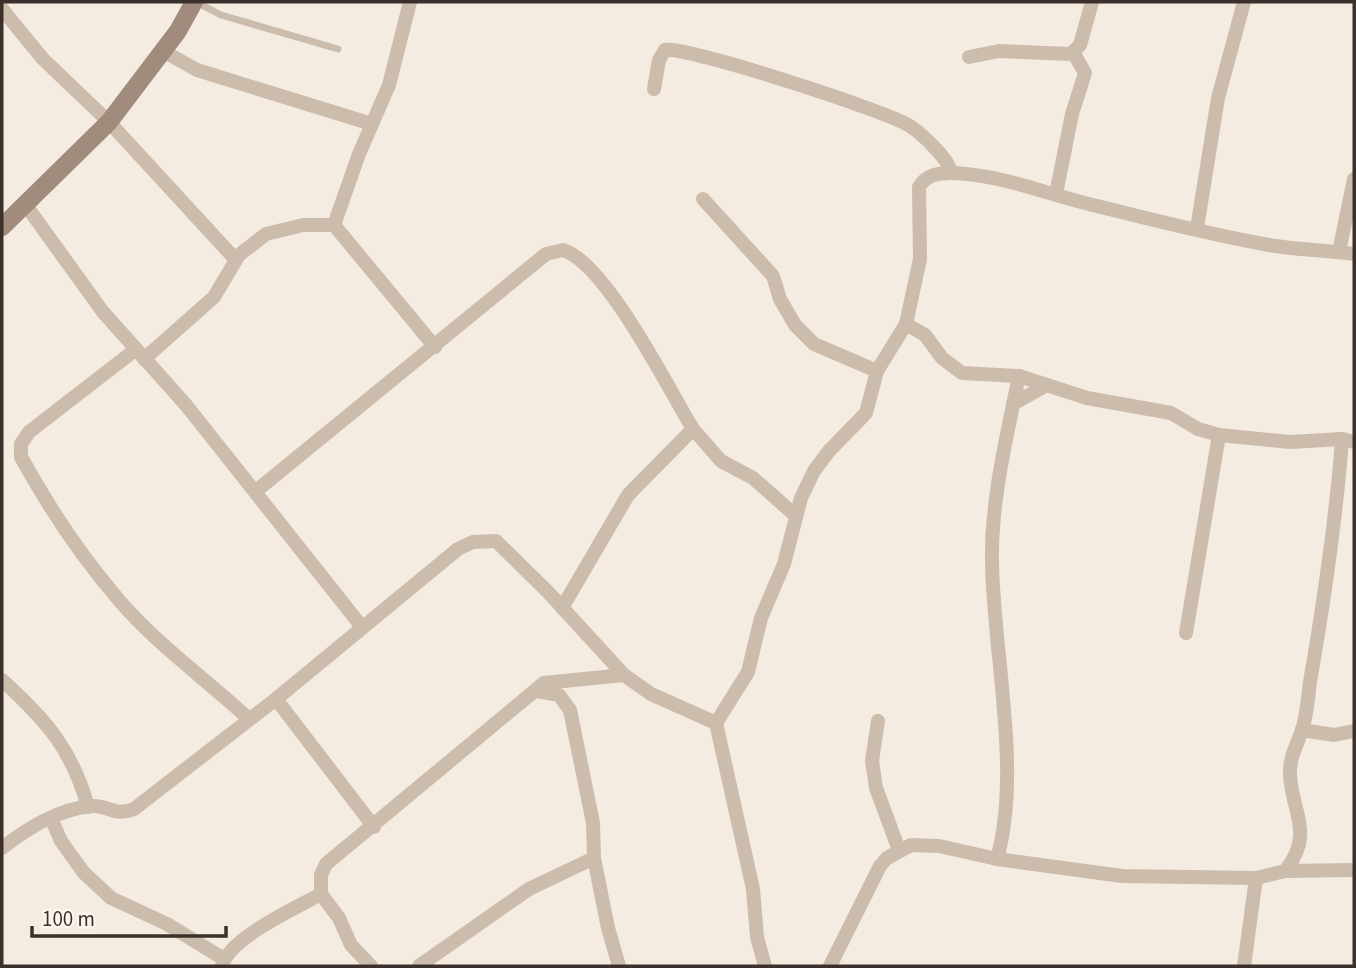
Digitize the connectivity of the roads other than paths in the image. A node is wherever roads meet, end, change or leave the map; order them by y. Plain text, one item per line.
1 (195, 2) edge
2 (410, 2) edge
3 (1092, 2) edge
4 (1244, 2) edge
5 (2, 10) edge
6 (338, 49) dead end
7 (163, 51) junction
8 (1073, 52) junction
9 (969, 57) dead end
10 (654, 89) dead end
11 (109, 122) junction
12 (372, 124) junction
13 (951, 173) junction
14 (1354, 179) edge
15 (1056, 194) junction
16 (703, 199) dead end
17 (25, 204) junction
18 (334, 225) junction
19 (2, 227) edge
20 (1197, 228) junction
21 (1339, 252) junction
22 (1354, 254) edge
23 (236, 260) junction
24 (906, 324) junction
25 (435, 347) junction
26 (139, 354) junction
27 (877, 371) junction
28 (1019, 376) junction
29 (1045, 386) junction
30 (1013, 404) junction
31 (693, 429) junction
32 (1219, 435) junction
33 (1348, 440) edge
34 (256, 491) junction
35 (796, 516) junction
36 (562, 608) junction
37 (362, 627) junction
38 (1186, 633) dead end
39 (624, 675) junction
40 (2, 680) edge
41 (537, 691) junction
42 (276, 699) junction
43 (249, 719) junction
44 (878, 720) dead end
45 (716, 723) junction
46 (1302, 730) junction
47 (1354, 731) edge
48 (88, 807) junction
49 (51, 818) junction
50 (374, 827) junction
51 (2, 848) edge
52 (899, 850) junction
53 (594, 858) junction
54 (997, 859) junction
55 (1354, 870) edge
56 (1285, 872) junction
57 (1256, 878) junction
58 (321, 894) junction
59 (223, 962) edge
60 (371, 966) edge
61 (419, 966) edge
62 (619, 966) edge
63 (765, 966) edge
64 (830, 966) edge
65 (1244, 966) edge

1 - 6 lane
1 - 7 street
2 - 12 street
3 - 8 street
4 - 20 street
5 - 11 street
7 - 11 street
7 - 12 street
8 - 9 street
8 - 15 street
10 - 13 street
11 - 17 street
11 - 23 street
12 - 18 street
13 - 15 street
13 - 24 street
14 - 21 street
15 - 20 street
16 - 27 street
17 - 19 street
17 - 26 street
18 - 23 street
18 - 25 street
20 - 21 street
21 - 22 street
23 - 26 street
24 - 27 street
24 - 28 street
25 - 31 street
25 - 34 street
26 - 34 street
26 - 43 street
27 - 35 street
28 - 29 street
28 - 30 street
29 - 30 street
29 - 32 street
30 - 54 street
31 - 35 street
31 - 36 street
32 - 33 street
32 - 38 street
33 - 46 street
34 - 37 street
35 - 45 street
36 - 37 street
36 - 39 street
37 - 42 street
39 - 41 street
39 - 45 street
40 - 48 street
41 - 50 street
41 - 53 street
42 - 43 street
42 - 50 street
43 - 48 street
44 - 52 street
45 - 63 street
46 - 47 street
46 - 56 street
48 - 49 street
49 - 51 street
49 - 59 street
50 - 58 street
52 - 54 street
52 - 64 street
53 - 61 street
53 - 62 street
54 - 57 street
55 - 56 street
56 - 57 street
57 - 65 street
58 - 59 street
58 - 60 street

